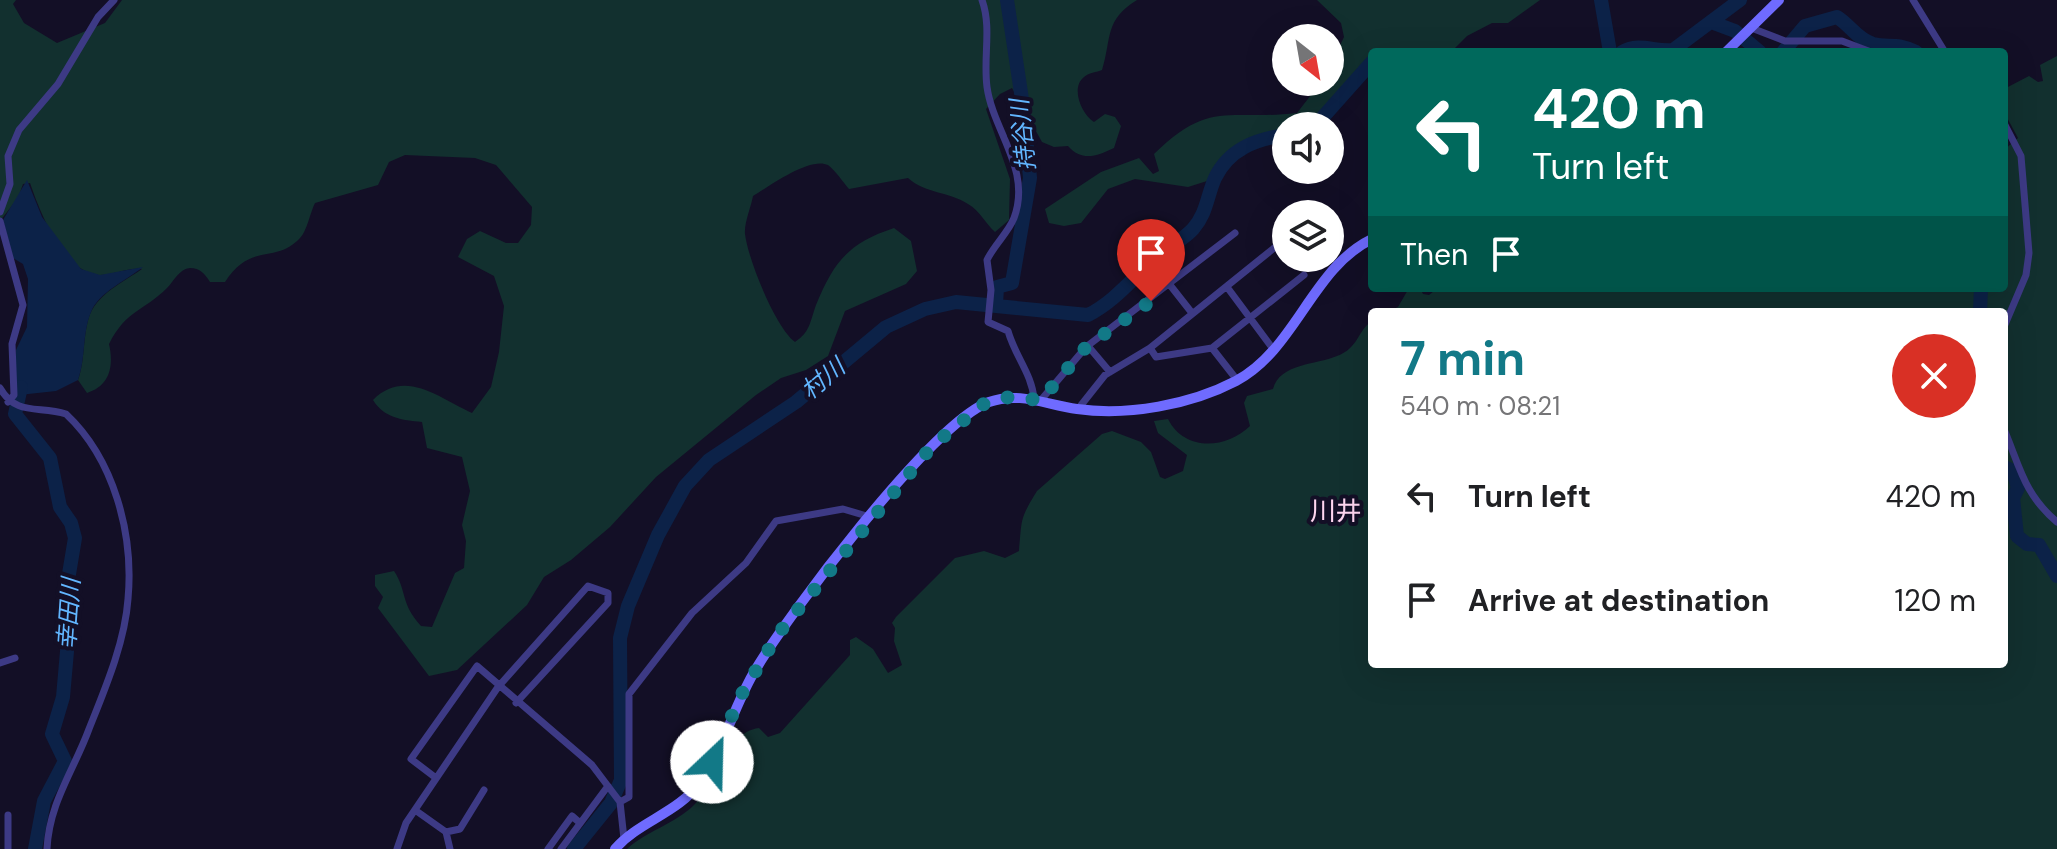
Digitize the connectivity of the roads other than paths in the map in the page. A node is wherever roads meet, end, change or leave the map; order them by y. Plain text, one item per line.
1 (114, 0) edge
2 (982, 0) edge
3 (1779, 0) edge
4 (1913, 0) edge
5 (1754, 29) junction
6 (1731, 48) edge
7 (1860, 48) edge
8 (1943, 48) edge
9 (2008, 131) edge
10 (0, 212) edge
11 (0, 221) edge
12 (1235, 233) dead end
13 (1368, 241) edge
14 (1272, 250) edge
15 (1304, 275) dead end
16 (1170, 285) junction
17 (1227, 287) junction
18 (1192, 313) junction
19 (1249, 317) junction
20 (2008, 318) edge
21 (1088, 346) junction
22 (1150, 348) junction
23 (1212, 348) junction
24 (1273, 349) junction
25 (1110, 372) junction
26 (1237, 380) junction
27 (0, 388) edge
28 (1038, 400) junction
29 (8, 402) junction
30 (1078, 409) junction
31 (2008, 440) edge
32 (870, 517) junction
33 (2057, 522) edge
34 (15, 658) dead end
35 (0, 663) edge
36 (498, 687) junction
37 (516, 703) junction
38 (436, 778) junction
39 (609, 788) junction
40 (484, 790) dead end
41 (620, 802) junction
42 (415, 810) junction
43 (8, 815) dead end
44 (580, 823) junction
45 (446, 832) junction
46 (624, 839) junction
47 (6, 846) edge
48 (47, 849) edge
49 (397, 849) edge
50 (450, 849) edge
51 (548, 849) edge
52 (561, 849) edge
53 (615, 849) edge

1 - 10 street
2 - 28 street
3 - 5 main road
4 - 8 street
5 - 6 main road
5 - 7 street
9 - 20 street
11 - 29 street
12 - 16 street
13 - 24 main road
14 - 17 street
15 - 19 street
16 - 18 street
16 - 21 street
17 - 18 street
17 - 19 street
18 - 22 street
19 - 23 street
19 - 24 street
21 - 25 street
21 - 28 street
22 - 23 street
22 - 25 street
23 - 26 street
24 - 26 main road
25 - 30 street
26 - 30 main road
27 - 29 street
28 - 30 main road
28 - 32 main road
29 - 48 street
31 - 33 street
32 - 41 street
32 - 46 main road
34 - 35 street
36 - 37 street
36 - 37 street
36 - 38 street
36 - 38 street
37 - 39 street
38 - 42 street
39 - 41 street
39 - 44 street
40 - 45 street
41 - 46 street
42 - 45 street
42 - 49 street
43 - 47 street
44 - 51 street
44 - 52 street
45 - 50 street
46 - 53 main road

